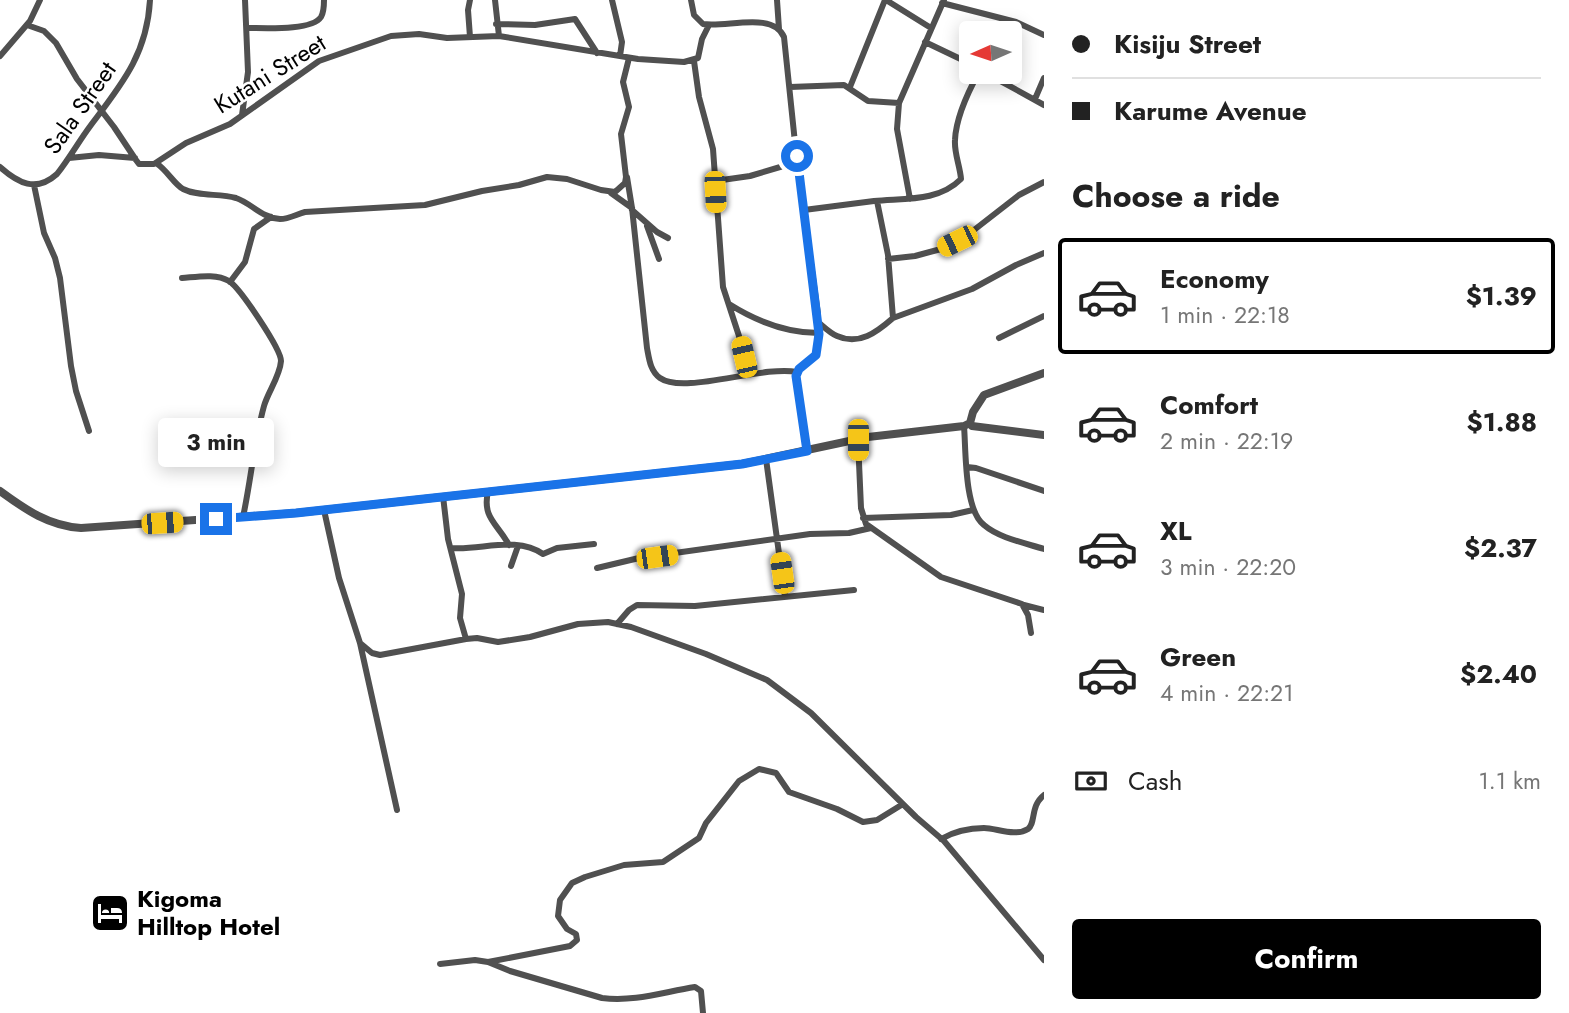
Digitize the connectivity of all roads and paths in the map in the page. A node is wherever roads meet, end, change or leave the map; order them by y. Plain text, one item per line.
1 (40, 0) edge
2 (150, 0) edge
3 (245, 0) edge
4 (324, 0) edge
5 (470, 0) edge
6 (495, 0) edge
7 (612, 0) edge
8 (691, 0) edge
9 (777, 0) edge
10 (877, 0) edge
11 (886, 0) edge
12 (943, 2) edge
13 (881, 9) junction
14 (496, 24) junction
15 (27, 25) junction
16 (709, 25) junction
17 (931, 28) junction
18 (248, 29) junction
19 (779, 29) junction
20 (1044, 35) edge
21 (499, 36) junction
22 (470, 37) junction
23 (925, 42) junction
24 (597, 53) junction
25 (0, 56) edge
26 (620, 56) junction
27 (629, 58) junction
28 (959, 58) edge
29 (694, 61) junction
30 (1044, 78) edge
31 (975, 84) edge
32 (1005, 84) edge
33 (790, 87) junction
34 (850, 87) junction
35 (1035, 99) junction
36 (900, 103) junction
37 (1044, 105) edge
38 (102, 112) junction
39 (242, 115) junction
40 (69, 158) junction
41 (135, 158) junction
42 (797, 162) junction
43 (156, 163) junction
44 (0, 167) edge
45 (626, 174) junction
46 (715, 181) junction
47 (1044, 182) edge
48 (34, 185) junction
49 (609, 192) junction
50 (909, 199) junction
51 (877, 201) junction
52 (632, 209) junction
53 (804, 210) junction
54 (271, 217) junction
55 (647, 224) junction
56 (668, 238) dead end
57 (1044, 253) edge
58 (888, 259) junction
59 (659, 260) dead end
60 (182, 278) dead end
61 (230, 282) junction
62 (728, 304) junction
63 (1044, 316) edge
64 (893, 318) junction
65 (818, 322) junction
66 (819, 333) junction
67 (999, 338) dead end
68 (797, 372) junction
69 (1044, 373) edge
70 (747, 375) junction
71 (967, 424) junction
72 (89, 431) dead end
73 (1044, 435) edge
74 (858, 440) junction
75 (807, 451) junction
76 (766, 459) junction
77 (967, 467) junction
78 (0, 491) edge
79 (488, 491) junction
80 (1044, 491) edge
81 (443, 496) junction
82 (324, 510) junction
83 (973, 510) junction
84 (243, 517) junction
85 (863, 518) junction
86 (871, 528) junction
87 (777, 540) junction
88 (594, 544) dead end
89 (509, 545) junction
90 (518, 546) junction
91 (451, 548) junction
92 (1044, 549) edge
93 (510, 566) dead end
94 (597, 568) dead end
95 (853, 590) dead end
96 (785, 597) junction
97 (1022, 604) junction
98 (1044, 610) edge
99 (617, 624) junction
100 (1031, 633) dead end
101 (466, 639) junction
102 (360, 643) junction
103 (1044, 795) edge
104 (903, 804) junction
105 (397, 810) dead end
106 (941, 839) junction
107 (1044, 960) edge
108 (488, 962) junction
109 (440, 964) dead end
110 (703, 1013) edge

1 - 15 street
2 - 38 street, Sala Street
3 - 18 street
4 - 18 street
5 - 22 street
6 - 14 street
7 - 26 street
8 - 16 street
9 - 19 street
10 - 13 street
11 - 13 street
11 - 17 street
12 - 17 street
12 - 20 street
13 - 34 street
14 - 21 street
14 - 24 street
15 - 25 street
15 - 38 street
16 - 19 street
16 - 29 street
17 - 23 street
18 - 39 street
19 - 33 street
21 - 22 street, Kutani Street
21 - 24 street, Kutani Street
22 - 39 street, Kutani Street
23 - 28 street
23 - 36 street
24 - 26 street, Kutani Street
26 - 27 street, Kutani Street
27 - 29 street, Kutani Street
27 - 45 street
29 - 46 street
30 - 35 street
31 - 50 street
32 - 35 street
33 - 34 street
33 - 42 street
34 - 36 street
35 - 37 street
36 - 50 street
38 - 40 street, Sala Street
38 - 41 street
39 - 43 street, Kutani Street
40 - 41 street
40 - 48 street, Sala Street
41 - 43 street
42 - 46 street
42 - 53 street
43 - 54 street
44 - 48 street, Sala Street
45 - 49 street
45 - 52 street
46 - 62 street
47 - 58 street
48 - 72 street
49 - 52 street
49 - 54 street
50 - 51 street
51 - 53 street
51 - 58 street
52 - 55 street
52 - 70 street
53 - 65 street
54 - 61 street
55 - 56 street
55 - 59 street
57 - 64 street
58 - 64 street
60 - 61 street
61 - 84 street
62 - 66 street
62 - 70 street
63 - 67 street
64 - 65 street
65 - 66 street
66 - 68 street
68 - 70 street
68 - 75 street
69 - 71 street
71 - 73 street
71 - 74 street
71 - 77 street
74 - 75 street
74 - 85 street
75 - 76 street
76 - 79 street
76 - 87 street
77 - 80 street
77 - 83 street
78 - 84 street
79 - 81 street
79 - 89 street
81 - 82 street
81 - 91 street
82 - 84 street
82 - 102 street
83 - 85 street
83 - 92 street
85 - 86 street
86 - 87 street
86 - 97 street
87 - 94 street
87 - 96 street
88 - 90 street
89 - 90 street
89 - 91 street
90 - 93 street
91 - 101 street
95 - 96 street
96 - 99 street
97 - 98 street
97 - 100 street
99 - 101 street
99 - 104 street
101 - 102 street
102 - 105 street
103 - 106 street
104 - 106 street
104 - 108 street
106 - 107 street
108 - 109 street
108 - 110 street

